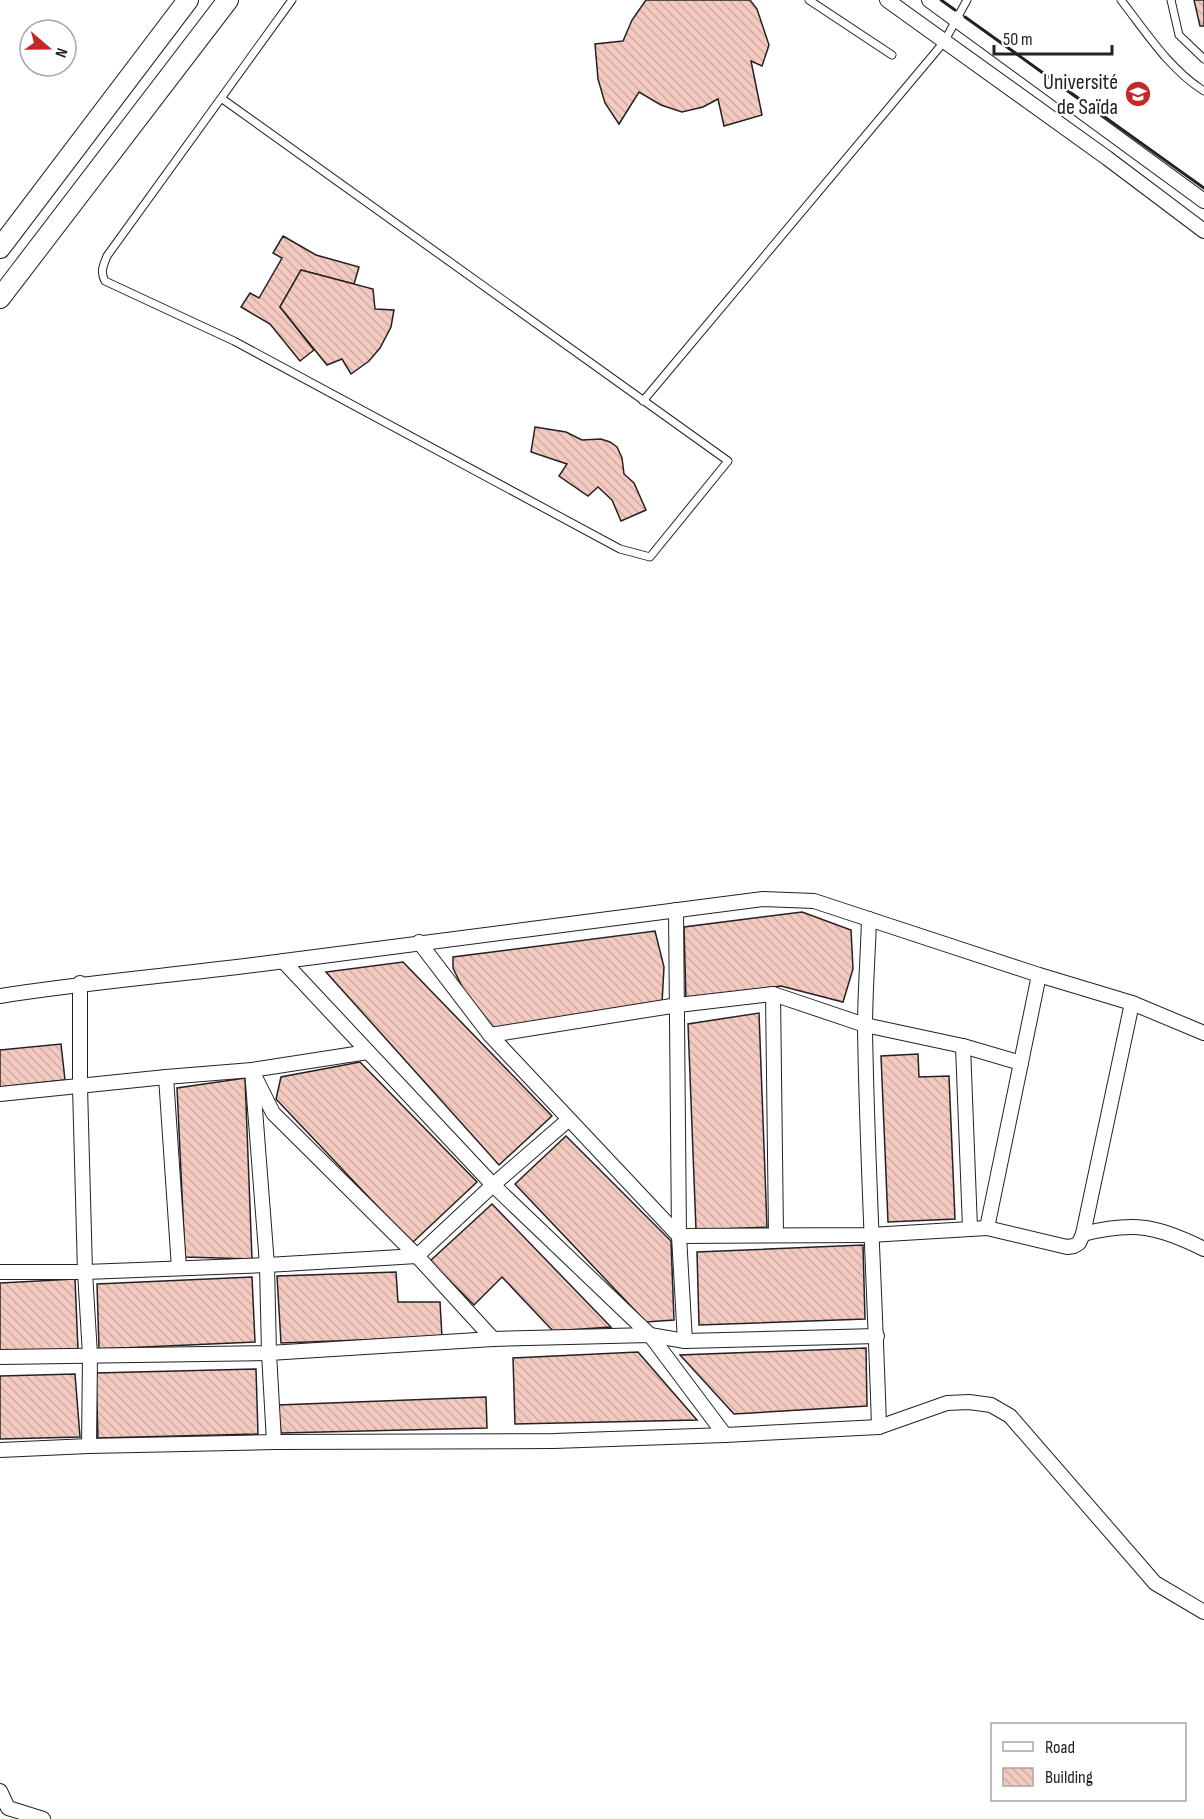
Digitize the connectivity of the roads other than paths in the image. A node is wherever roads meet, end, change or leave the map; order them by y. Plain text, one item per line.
1 (188, 0) edge
2 (228, 0) edge
3 (292, 0) edge
4 (809, 0) edge
5 (887, 0) edge
6 (929, 0) edge
7 (967, 0) edge
8 (1121, 0) edge
9 (1172, 0) edge
10 (958, 20) junction
11 (944, 42) junction
12 (892, 55) dead end
13 (1204, 59) edge
14 (1204, 91) edge
15 (221, 98) junction
16 (1204, 201) edge
17 (1204, 231) edge
18 (0, 248) edge
19 (0, 298) edge
20 (643, 401) junction
21 (676, 910) junction
22 (869, 919) junction
23 (418, 942) junction
24 (283, 961) junction
25 (1039, 975) junction
26 (80, 983) junction
27 (773, 994) junction
28 (0, 996) edge
29 (1132, 1003) junction
30 (678, 1005) junction
31 (865, 1025) junction
32 (1204, 1033) edge
33 (490, 1035) junction
34 (963, 1046) junction
35 (368, 1052) junction
36 (1021, 1063) junction
37 (252, 1070) junction
38 (166, 1077) junction
39 (80, 1087) junction
40 (0, 1094) edge
41 (568, 1120) junction
42 (493, 1185) junction
43 (970, 1228) junction
44 (987, 1228) junction
45 (776, 1234) junction
46 (1083, 1234) junction
47 (870, 1235) junction
48 (679, 1236) junction
49 (1204, 1249) edge
50 (417, 1256) junction
51 (267, 1265) junction
52 (178, 1268) junction
53 (0, 1272) edge
54 (85, 1272) junction
55 (650, 1335) junction
56 (876, 1336) junction
57 (492, 1339) junction
58 (684, 1341) junction
59 (269, 1353) junction
60 (90, 1355) junction
61 (0, 1357) edge
62 (879, 1427) junction
63 (725, 1435) junction
64 (274, 1442) junction
65 (89, 1446) junction
66 (0, 1450) edge
67 (1204, 1612) edge
68 (0, 1791) edge
69 (38, 1818) edge

1 - 18 main road
2 - 19 main road
3 - 15 lane
4 - 12 lane
5 - 11 street
6 - 10 street
7 - 10 lane
8 - 14 lane
9 - 13 lane
10 - 11 lane
10 - 16 street
11 - 17 street
11 - 20 lane
15 - 20 lane
15 - 20 lane
21 - 22 street
21 - 23 street
21 - 30 street
22 - 25 street
22 - 31 street
23 - 24 street
23 - 33 street
24 - 26 street
24 - 35 street
25 - 29 street
25 - 36 street
26 - 28 street
26 - 39 street
27 - 30 street
27 - 31 street
27 - 45 street
29 - 32 street
29 - 46 street
30 - 33 street
30 - 48 street
31 - 34 street
31 - 47 street
33 - 41 street
34 - 36 street
34 - 43 street
35 - 37 street
35 - 42 street
36 - 44 street
37 - 38 street
37 - 50 street
37 - 51 street
38 - 39 street
38 - 52 street
39 - 40 street
39 - 54 street
41 - 42 street
41 - 48 street
42 - 50 street
42 - 55 street
43 - 44 street
43 - 47 street
44 - 46 street
45 - 47 street
45 - 48 street
46 - 49 street
47 - 56 street
48 - 58 street
50 - 51 street
50 - 57 street
51 - 52 street
51 - 59 street
52 - 54 street
53 - 54 street
54 - 60 street
55 - 57 street
55 - 58 street
55 - 63 street
56 - 58 street
56 - 62 street
57 - 59 street
59 - 60 street
59 - 64 street
60 - 61 street
60 - 65 street
62 - 63 street
62 - 67 street
63 - 64 street
64 - 65 street
65 - 66 street
68 - 69 street

